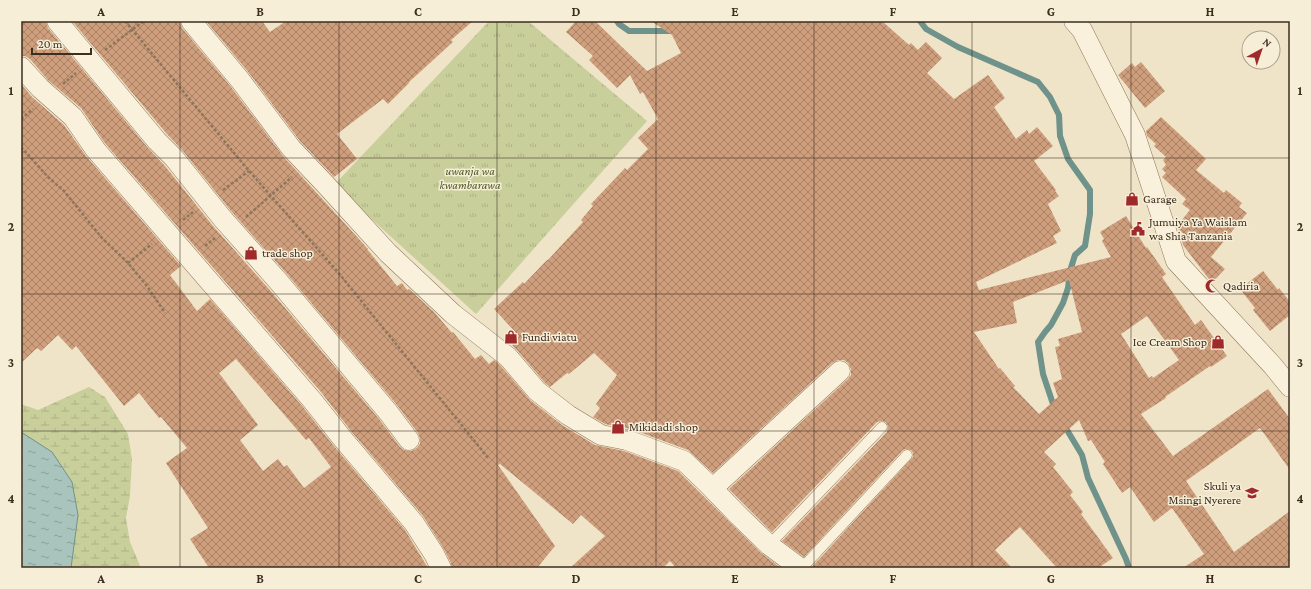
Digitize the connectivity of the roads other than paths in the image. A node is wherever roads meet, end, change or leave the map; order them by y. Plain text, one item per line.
1 (57, 21) edge
2 (190, 21) edge
3 (1074, 21) edge
4 (21, 67) edge
5 (840, 371) dead end
6 (1290, 387) edge
7 (882, 427) dead end
8 (409, 440) dead end
9 (907, 455) dead end
10 (713, 488) junction
11 (769, 545) junction
12 (441, 568) edge
13 (801, 568) edge

1 - 8 street
2 - 10 street
3 - 6 street
4 - 12 street
5 - 10 street
7 - 11 lane
9 - 13 lane
10 - 11 street
11 - 13 street

